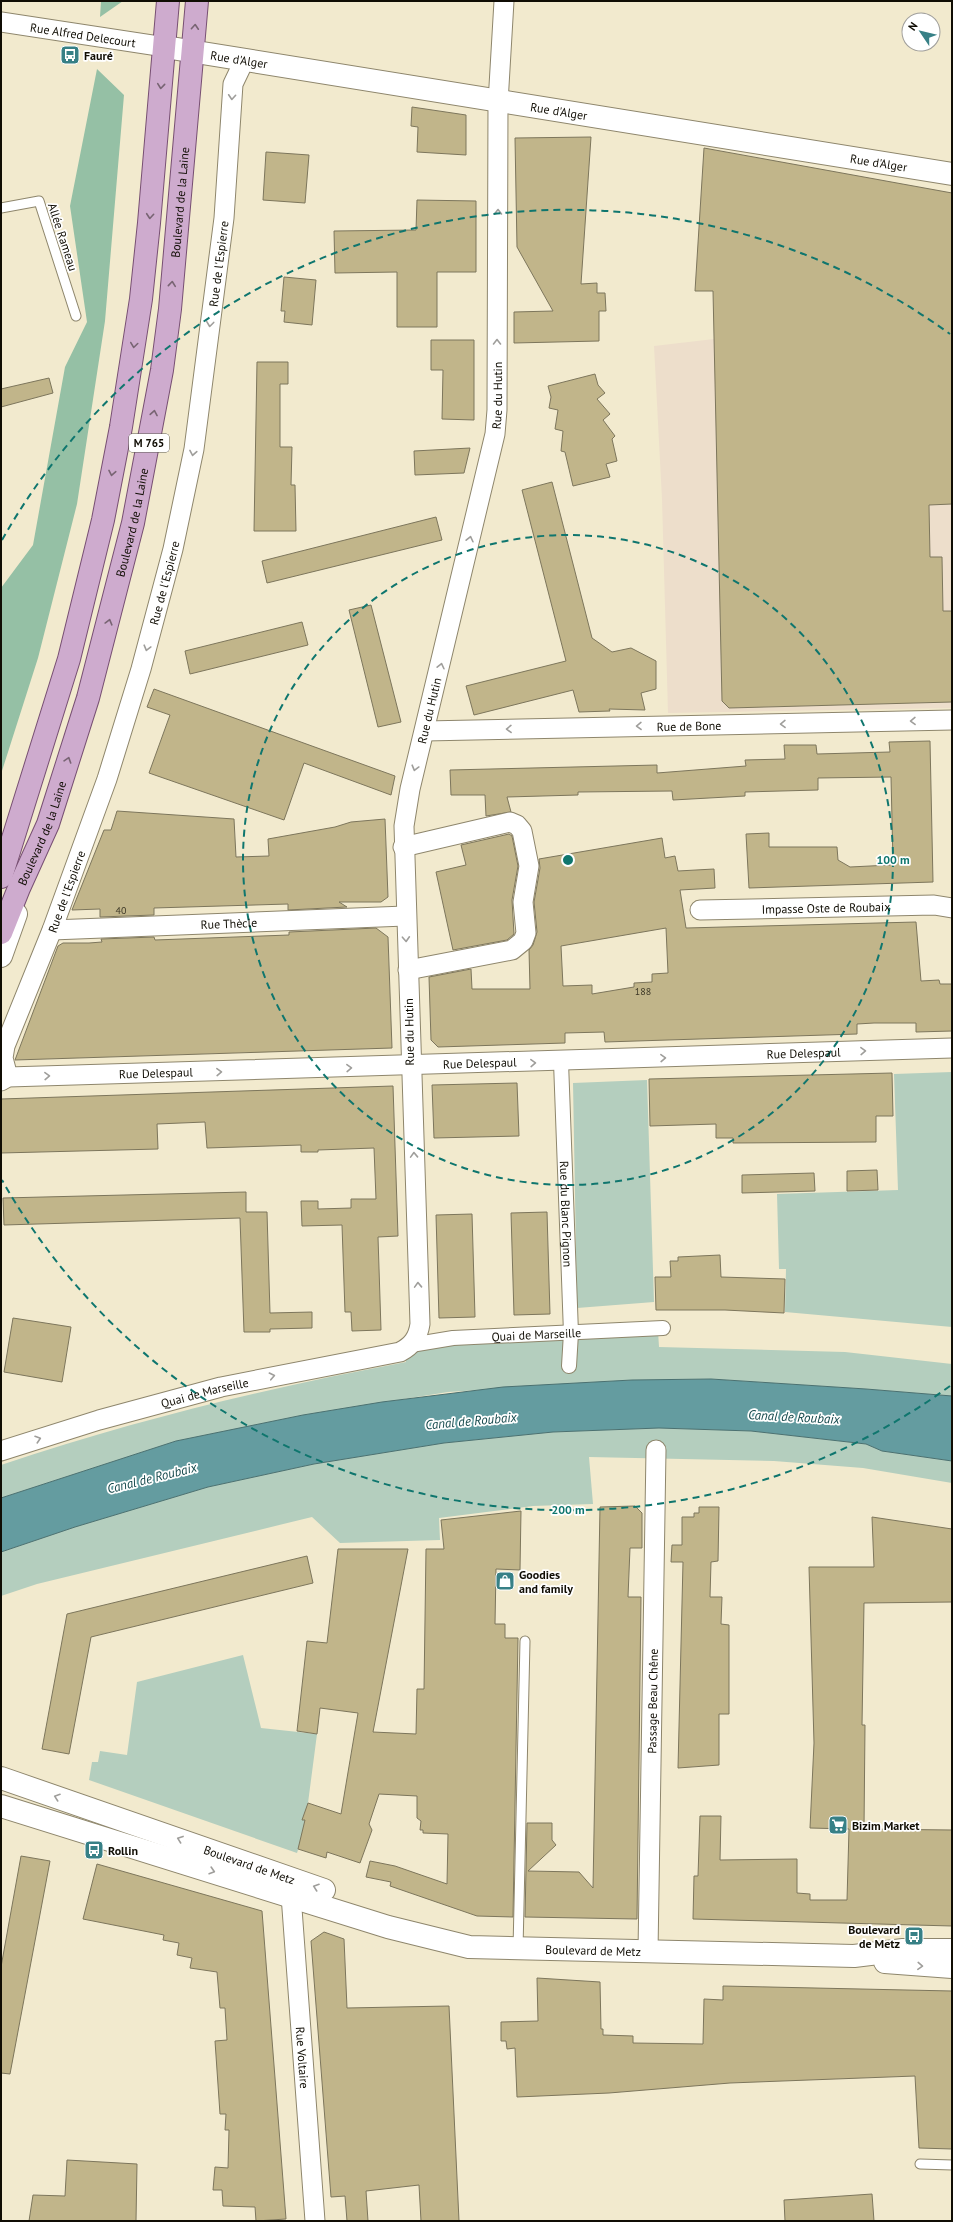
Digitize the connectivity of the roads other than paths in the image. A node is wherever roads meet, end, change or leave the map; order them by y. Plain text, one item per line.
1 (168, 1) edge
2 (197, 1) edge
3 (504, 1) edge
4 (1, 22) edge
5 (165, 47) junction
6 (194, 52) junction
7 (244, 61) junction
8 (498, 103) junction
9 (952, 174) edge
10 (1, 208) edge
11 (76, 316) dead end
12 (952, 720) edge
13 (425, 731) junction
14 (27, 793) junction
15 (48, 824) junction
16 (404, 847) junction
17 (1, 852) edge
18 (1, 877) edge
19 (952, 908) edge
20 (700, 910) dead end
21 (405, 916) junction
22 (52, 930) junction
23 (1, 933) edge
24 (1, 956) edge
25 (408, 970) junction
26 (952, 1048) edge
27 (561, 1062) junction
28 (410, 1066) junction
29 (5, 1079) edge
30 (663, 1328) dead end
31 (570, 1333) junction
32 (411, 1346) junction
33 (569, 1366) dead end
34 (656, 1450) dead end
35 (1, 1451) edge
36 (524, 1641) dead end
37 (1, 1778) edge
38 (1, 1806) edge
39 (291, 1895) junction
40 (509, 1948) junction
41 (952, 1950) edge
42 (648, 1952) junction
43 (854, 1956) junction
44 (952, 1968) edge
45 (920, 2164) dead end
46 (952, 2164) edge
47 (315, 2221) edge

1 - 5 main road, M 765
6 -> 2 main road, Boulevard de la Laine / M 765
3 - 8 street, Rue du Hutin
4 - 5 street, Rue Alfred Delecourt
5 - 6 main road, Rue d'Alger
5 -> 14 main road, M 765
6 - 7 main road, Rue d'Alger
15 -> 6 main road, Boulevard de la Laine / M 765
7 - 8 main road, Rue d'Alger
7 -> 22 street, Rue de l'Espierre
8 - 9 main road, Rue d'Alger
13 -> 8 street, Rue du Hutin
10 - 11 lane, Allée Rameau
12 -> 13 street, Rue de Bone
13 -> 16 street, Rue du Hutin
14 - 17 main road, M 765
14 - 18 main road
15 - 23 main road
15 - 24 main road, Boulevard de la Laine / M 765
16 - 21 street, Rue du Hutin
16 - 25 street
19 - 20 street, Impasse Oste de Roubaix
21 - 22 street, Rue Thècle
21 -> 25 street, Rue du Hutin
22 - 29 street, Rue de l'Espierre
25 - 28 street, Rue du Hutin
27 -> 26 street, Rue Delespaul
28 -> 27 street, Rue Delespaul
27 - 31 street, Rue du Blanc Pignon
29 -> 28 street, Rue Delespaul
32 -> 28 street, Rue du Hutin
30 - 31 street, Quai de Marseille
31 - 32 street, Quai de Marseille
31 - 33 street, Rue du Blanc Pignon
35 -> 32 street, Quai de Marseille
34 - 42 street, Passage Beau Chêne
36 - 40 lane
40 -> 37 main road, Boulevard de Metz
38 -> 39 main road, Boulevard de Metz
39 - 40 main road, Boulevard de Metz
39 - 47 street, Rue Voltaire
40 - 42 main road, Boulevard de Metz
41 - 43 main road, Boulevard de Metz
42 - 43 main road, Boulevard de Metz
43 -> 44 main road, Boulevard de Metz
45 - 46 lane

